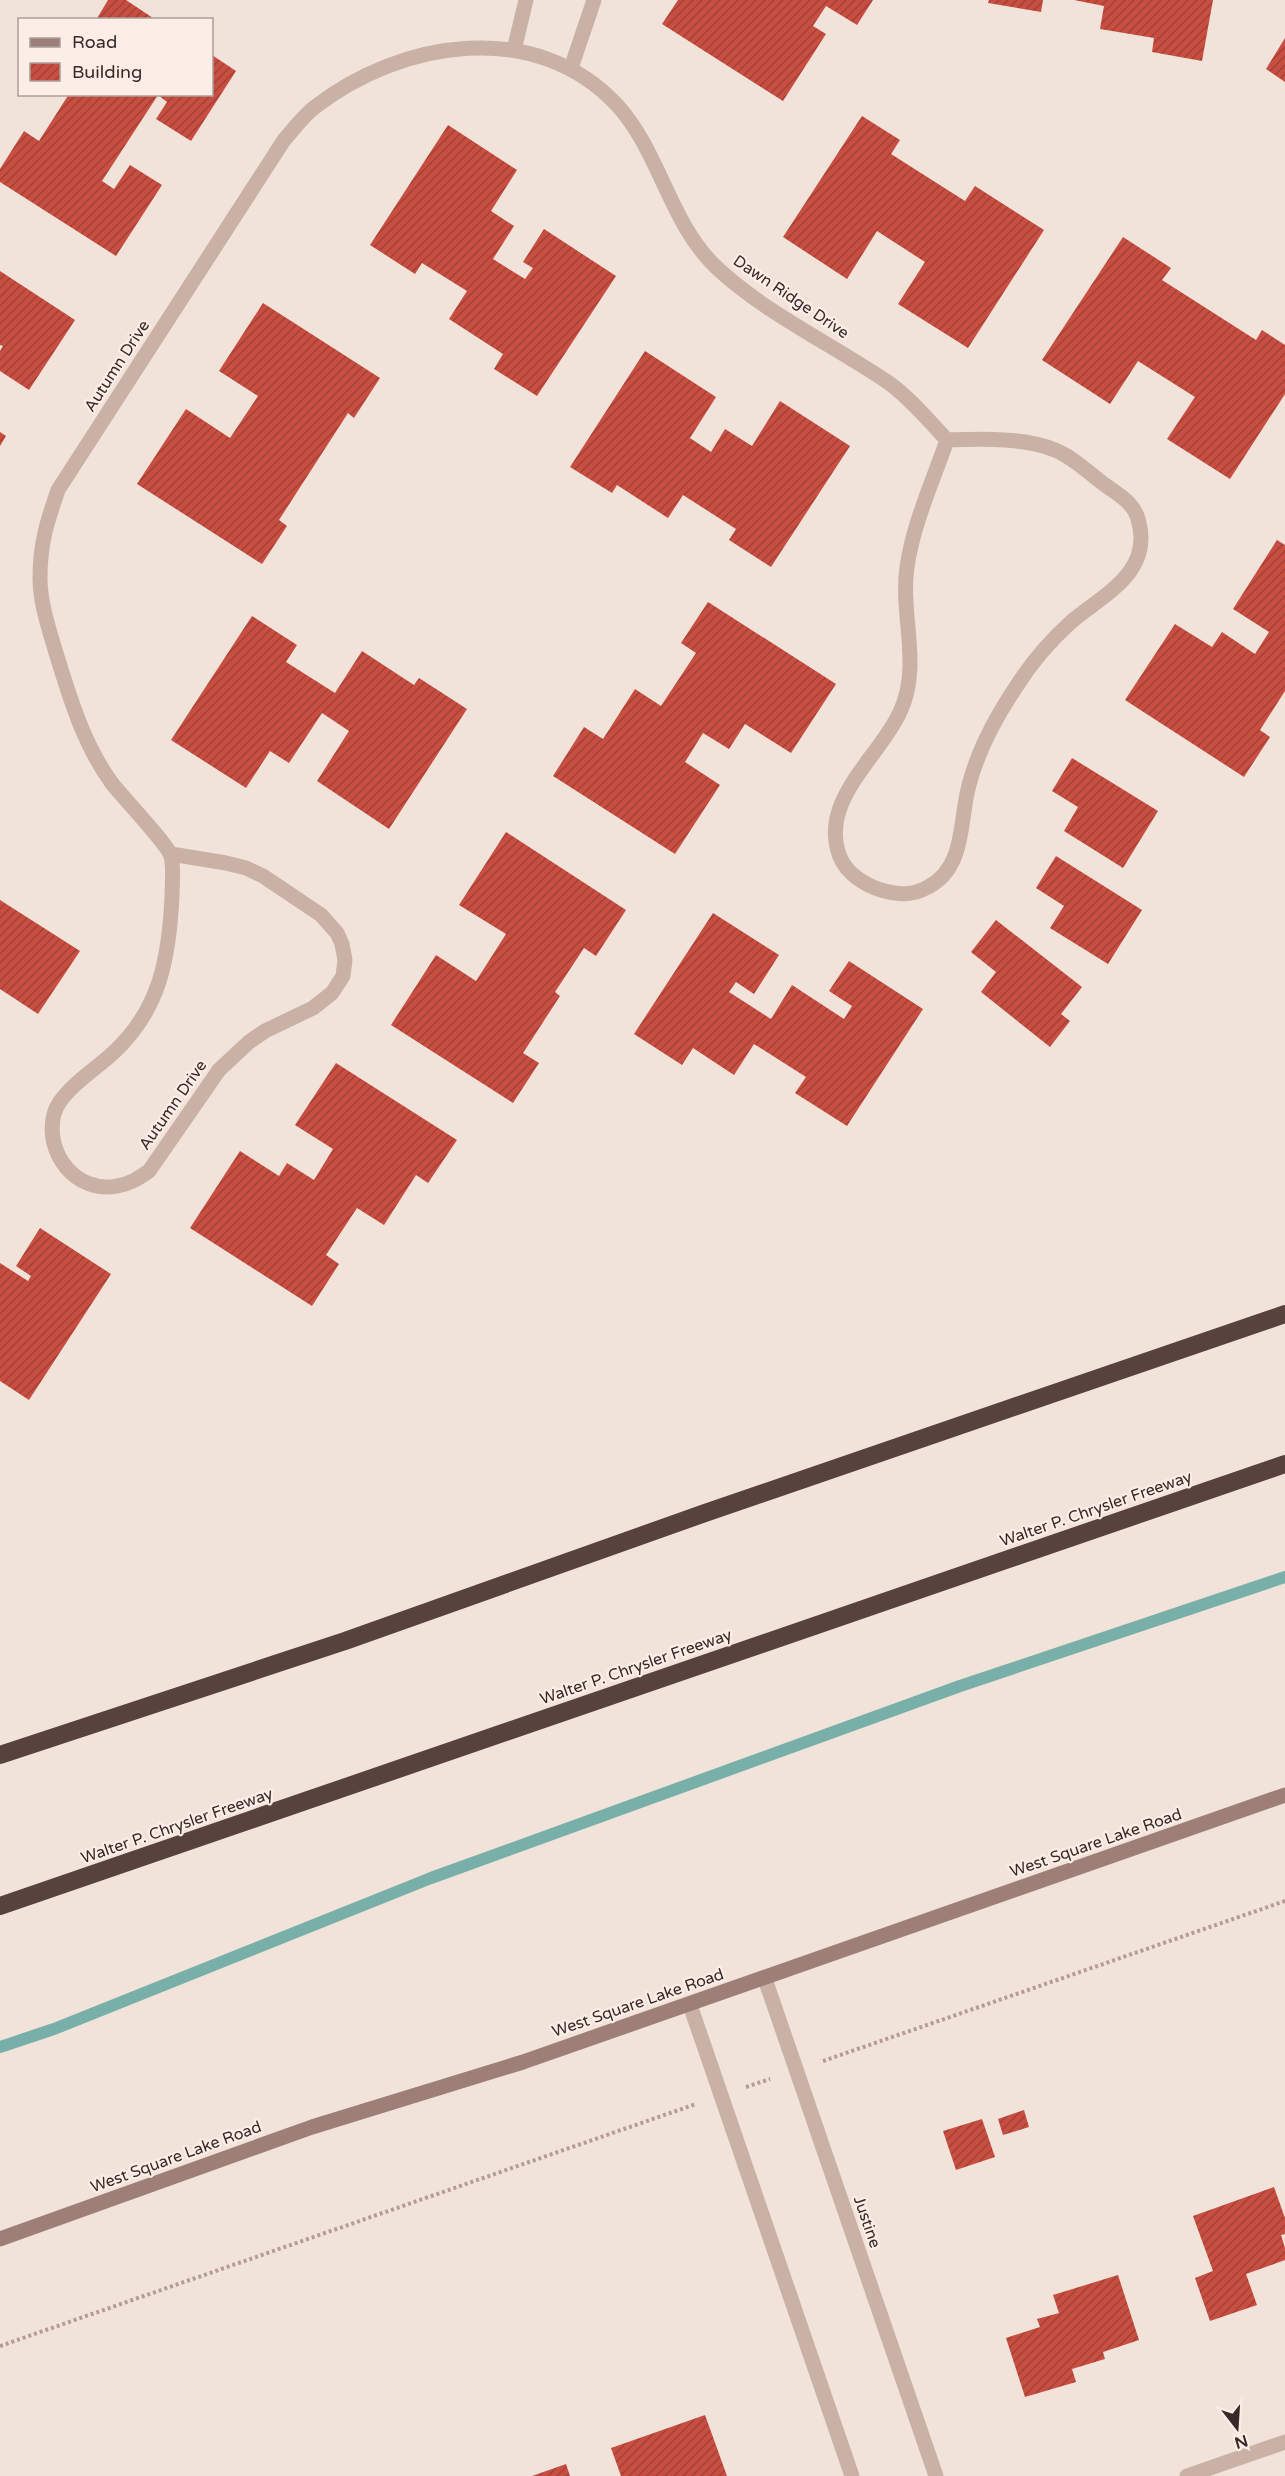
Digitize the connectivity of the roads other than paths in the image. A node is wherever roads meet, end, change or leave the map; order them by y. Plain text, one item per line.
1 (526, 0) edge
2 (594, 0) edge
3 (514, 50) junction
4 (547, 57) joint
5 (571, 68) junction
6 (947, 440) junction
7 (171, 854) junction
8 (1285, 1314) edge
9 (1285, 1464) edge
10 (0, 1755) edge
11 (1285, 1796) edge
12 (0, 1906) edge
13 (765, 1979) junction
14 (690, 2005) junction
15 (0, 2239) edge
16 (1285, 2442) edge
17 (852, 2476) edge
18 (936, 2476) edge
19 (1187, 2476) edge

1 - 3 street
2 - 5 street
3 - 4 street, Autumn Drive
3 - 7 street, Autumn Drive
4 - 5 street, Dawn Ridge Drive
5 - 6 street, Dawn Ridge Drive
6 - 6 street
7 - 7 street, Autumn Drive
8 - 10 highway
9 - 12 highway, Walter P. Chrysler Freeway
11 - 13 main road, West Square Lake Road
13 - 14 main road, West Square Lake Road
13 - 18 street, Justine
14 - 15 main road, West Square Lake Road
14 - 17 street
16 - 19 street

